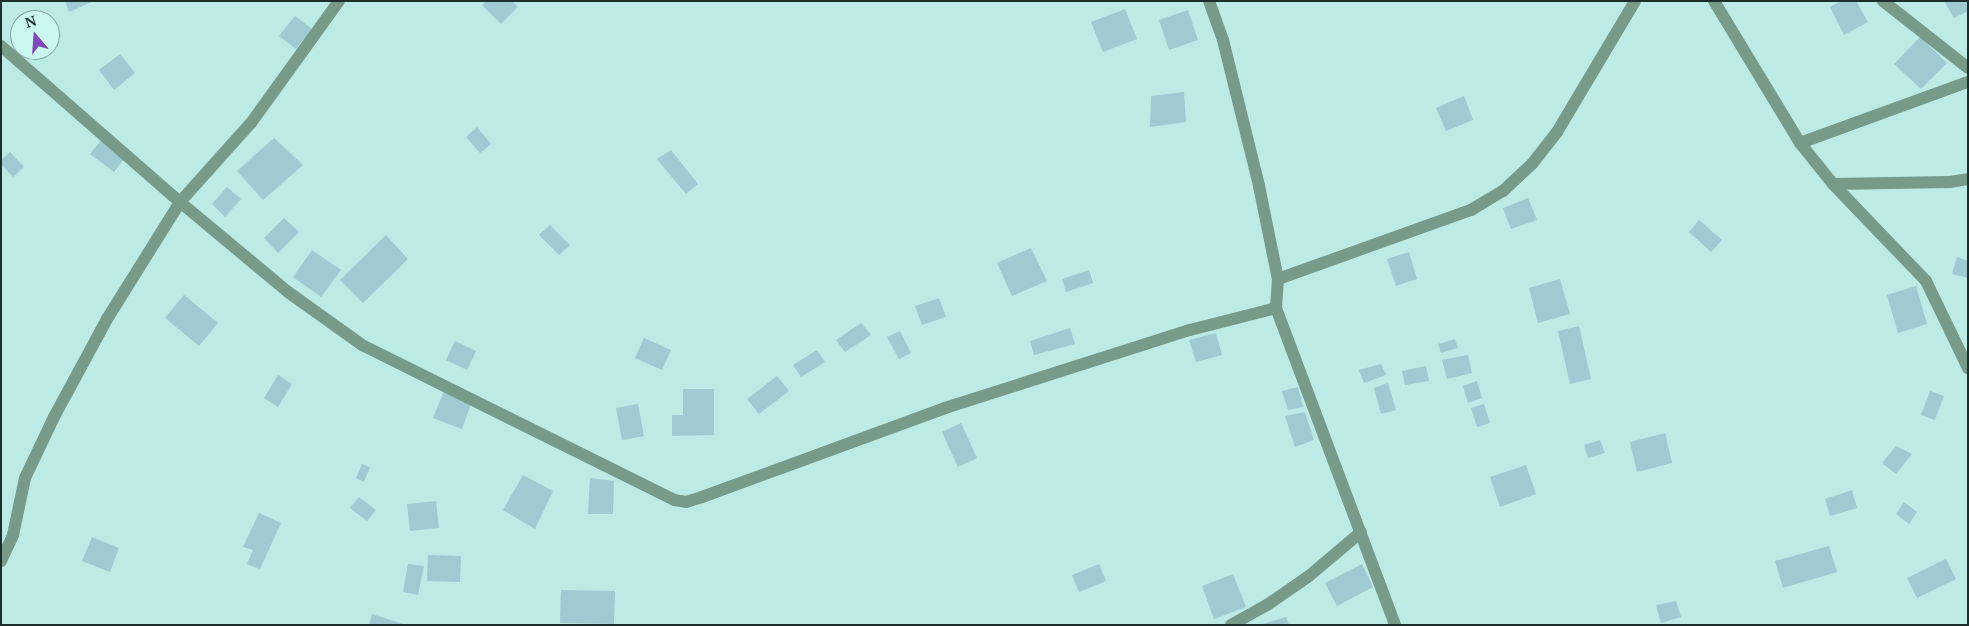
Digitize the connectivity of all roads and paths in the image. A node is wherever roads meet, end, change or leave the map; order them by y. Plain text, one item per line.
1 (339, 1) edge
2 (1209, 1) edge
3 (1635, 1) edge
4 (1714, 1) edge
5 (1883, 1) edge
6 (1, 46) edge
7 (1968, 68) edge
8 (1968, 82) edge
9 (1800, 143) junction
10 (1968, 179) edge
11 (1833, 184) junction
12 (180, 202) junction
13 (1278, 279) junction
14 (1276, 308) junction
15 (1968, 368) edge
16 (1360, 532) junction
17 (1, 561) edge
18 (1231, 625) edge
19 (1395, 625) edge

1 - 12 street
2 - 13 street
3 - 13 street
4 - 9 street
5 - 7 street
6 - 12 street
8 - 9 street
9 - 11 street
10 - 11 street
11 - 15 street
12 - 14 street
12 - 17 street
13 - 14 street
14 - 16 street
16 - 18 street
16 - 19 street

